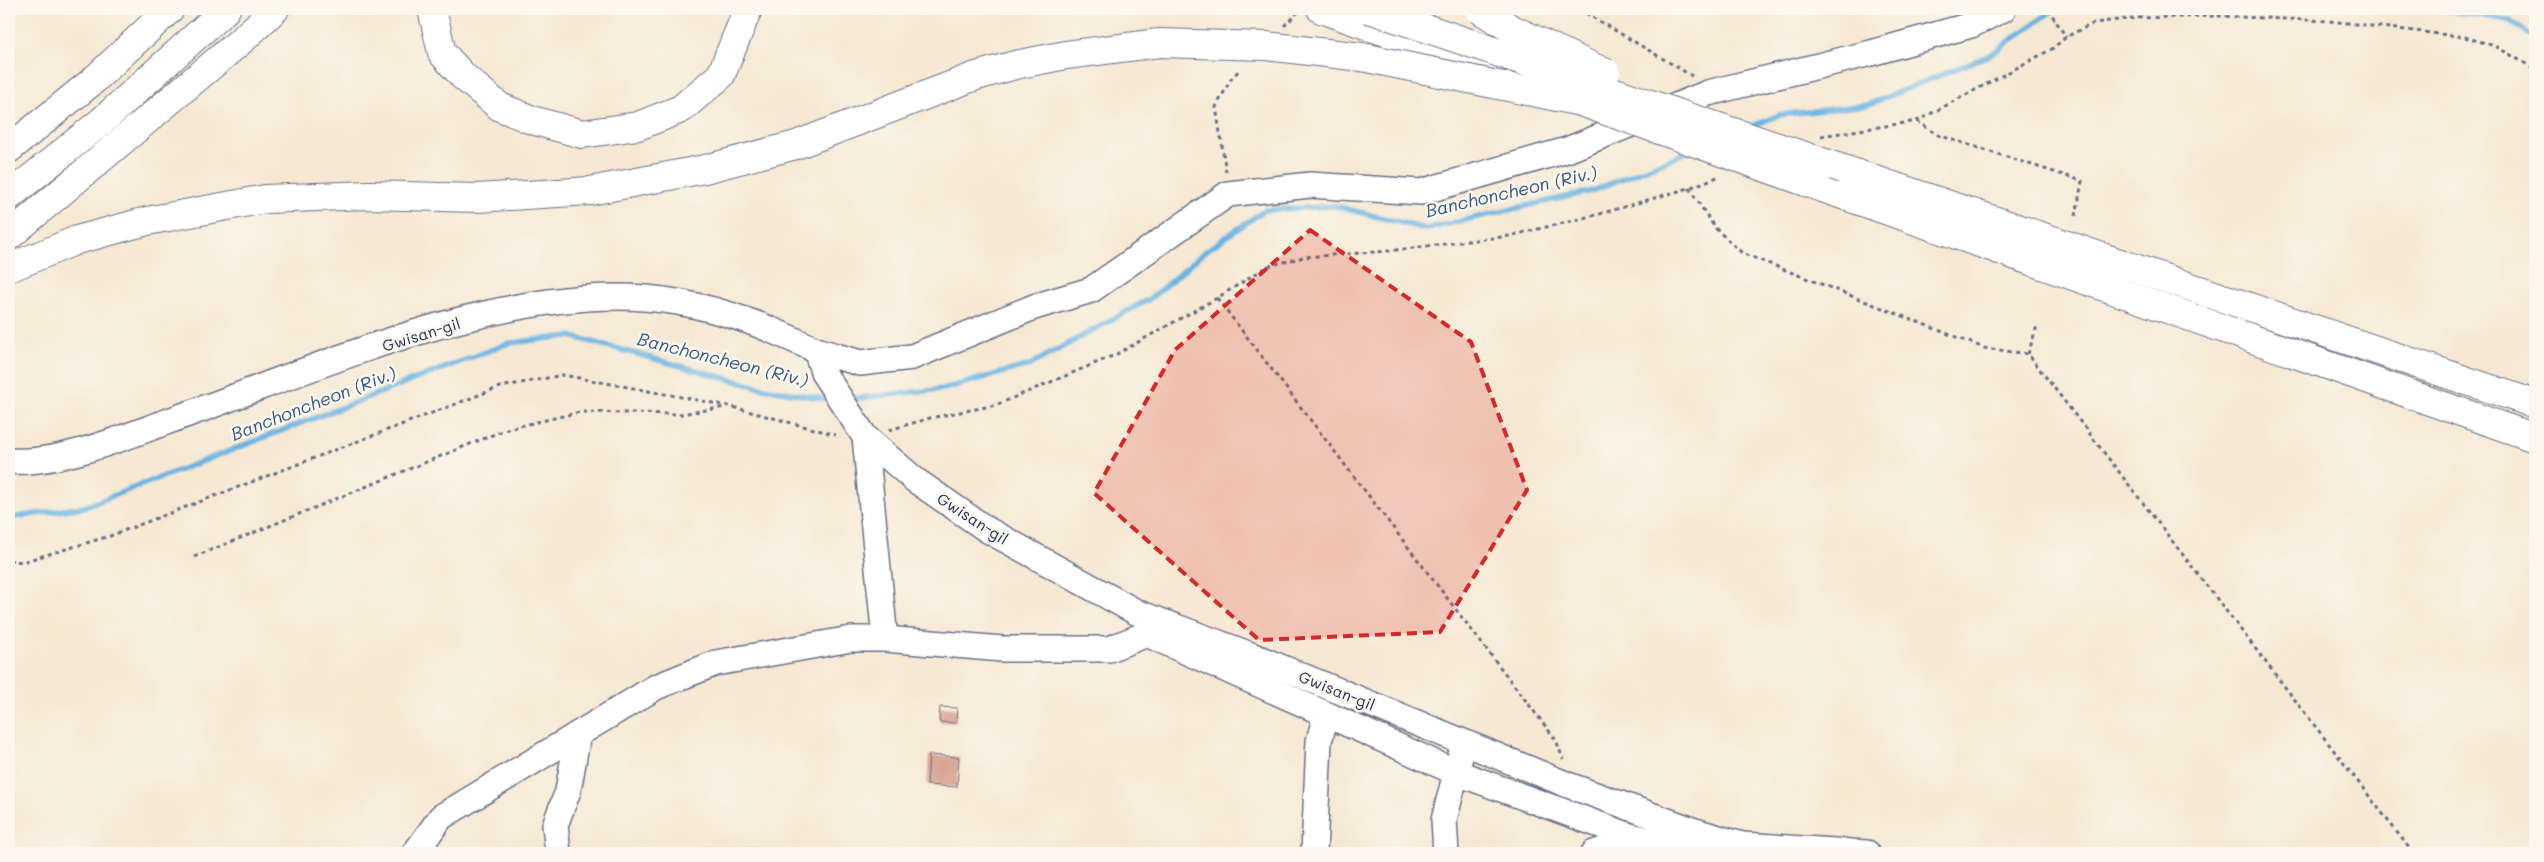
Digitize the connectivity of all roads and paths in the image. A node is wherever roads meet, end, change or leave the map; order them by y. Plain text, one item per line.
1 (170, 9) edge
2 (226, 9) edge
3 (275, 9) edge
4 (432, 9) edge
5 (748, 9) edge
6 (1301, 9) edge
7 (1322, 9) edge
8 (1369, 9) edge
9 (1479, 9) edge
10 (1579, 9) edge
11 (2003, 9) edge
12 (2048, 9) edge
13 (1280, 30) dead end
14 (2066, 37) junction
15 (1245, 65) dead end
16 (2535, 69) edge
17 (1715, 91) junction
18 (1581, 102) junction
19 (1918, 121) junction
20 (1815, 137) dead end
21 (1768, 144) junction
22 (9, 149) edge
23 (1725, 174) dead end
24 (1689, 188) junction
25 (1228, 194) junction
26 (9, 196) edge
27 (2076, 216) dead end
28 (9, 236) edge
29 (9, 268) edge
30 (1218, 298) junction
31 (2036, 326) dead end
32 (816, 350) junction
33 (2028, 354) junction
34 (2535, 404) edge
35 (729, 406) junction
36 (860, 429) junction
37 (2535, 438) edge
38 (9, 460) edge
39 (194, 557) dead end
40 (9, 560) edge
41 (1152, 627) junction
42 (885, 639) junction
43 (1326, 715) junction
44 (578, 734) junction
45 (1464, 742) junction
46 (1455, 772) junction
47 (1568, 785) junction
48 (1638, 838) junction
49 (1742, 844) junction
50 (1699, 852) edge
51 (415, 853) edge
52 (558, 853) edge
53 (1314, 853) edge
54 (1446, 853) edge
55 (1594, 853) edge
56 (1867, 853) edge
57 (2413, 853) edge

1 - 22 highway
2 - 26 highway
3 - 28 highway
4 - 5 highway
6 - 13 path
7 - 18 highway, bridge
8 - 21 highway, bridge
9 - 21 highway, bridge
10 - 17 path
11 - 17 street
12 - 14 path
14 - 16 path
14 - 19 path
15 - 25 path
17 - 25 street
18 - 29 highway, bridge
18 - 37 highway, bridge
19 - 20 path
19 - 27 path
21 - 34 highway, bridge
23 - 24 path
24 - 30 path
24 - 33 path
25 - 32 street, Gwisan-gil
30 - 36 path
30 - 47 path
31 - 33 path
32 - 36 street
32 - 38 street, Gwisan-gil
33 - 57 path
35 - 36 path
35 - 39 path
35 - 40 path
36 - 41 street, Gwisan-gil
36 - 42 street
41 - 42 street
41 - 43 street
41 - 45 street, Gwisan-gil
42 - 44 street
43 - 46 street
43 - 53 street
44 - 51 street
44 - 52 street
45 - 46 street
45 - 47 street, Gwisan-gil
46 - 48 street
46 - 54 street
47 - 49 street, Gwisan-gil
48 - 50 street
48 - 55 street
49 - 50 street
49 - 56 street, Gwisan-gil

